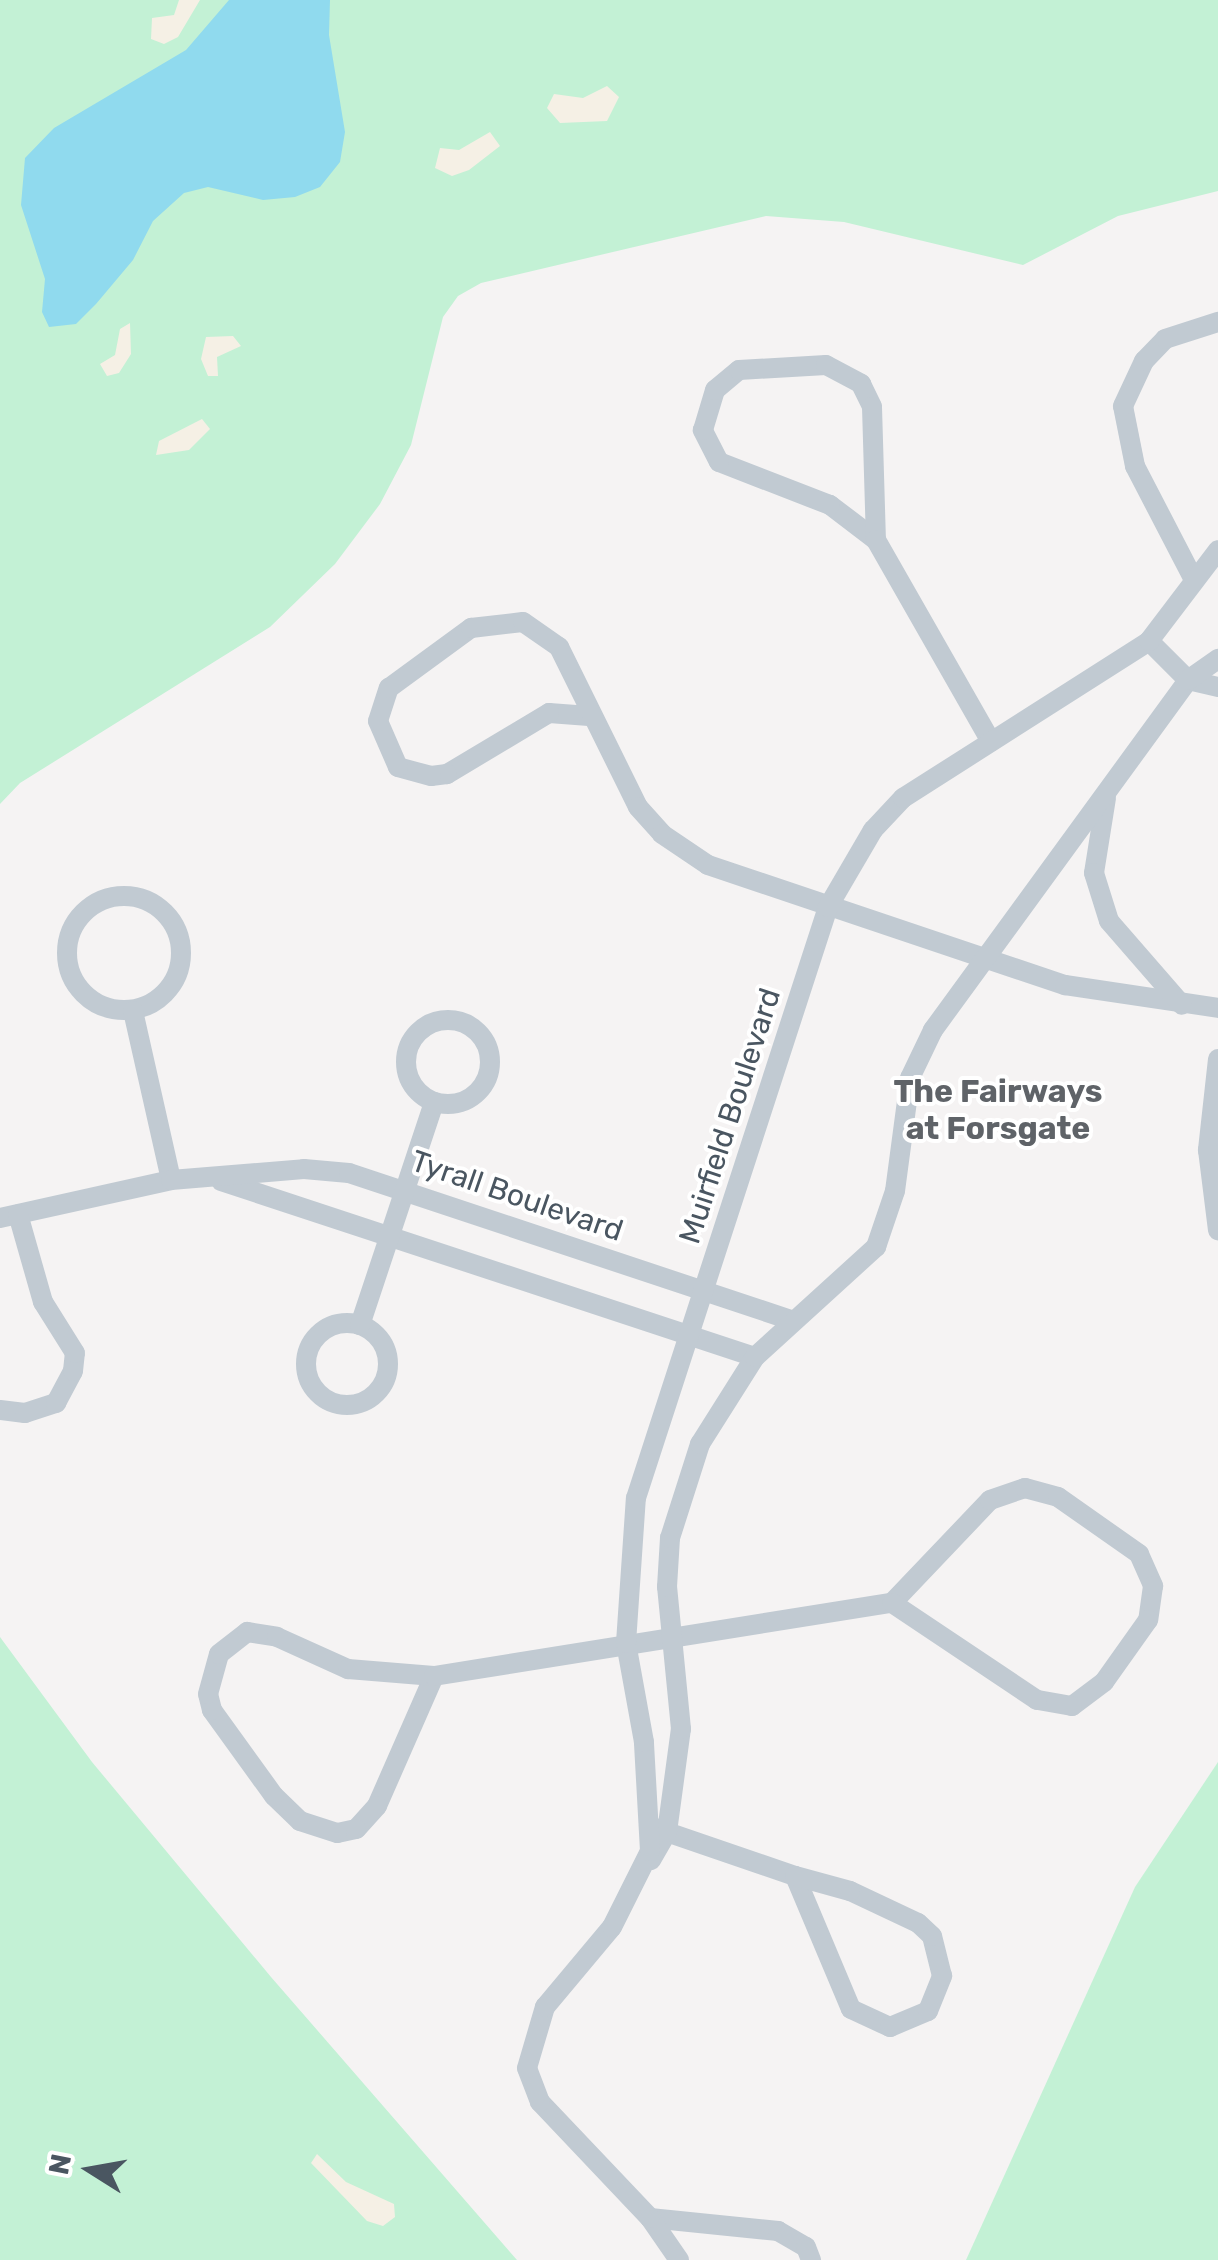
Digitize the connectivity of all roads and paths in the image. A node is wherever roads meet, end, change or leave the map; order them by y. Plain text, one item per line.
1 (1218, 322) edge
2 (876, 540) junction
3 (1218, 550) edge
4 (1194, 580) junction
5 (1150, 641) junction
6 (1218, 659) edge
7 (1188, 680) junction
8 (1218, 687) edge
9 (588, 716) junction
10 (991, 742) junction
11 (1110, 783) junction
12 (828, 907) junction
13 (983, 958) junction
14 (1182, 1005) junction
15 (1218, 1008) edge
16 (133, 1011) junction
17 (1218, 1059) edge
18 (434, 1102) junction
19 (215, 1179) junction
20 (170, 1180) junction
21 (408, 1190) junction
22 (9, 1216) edge
23 (1217, 1221) edge
24 (392, 1235) junction
25 (705, 1291) junction
26 (792, 1320) junction
27 (360, 1325) junction
28 (688, 1334) junction
29 (755, 1356) junction
30 (0, 1410) edge
31 (892, 1603) junction
32 (671, 1637) junction
33 (626, 1642) junction
34 (434, 1676) junction
35 (658, 1829) junction
36 (795, 1876) junction
37 (650, 2218) junction
38 (679, 2260) edge
39 (811, 2260) edge

1 - 4 street
2 - 2 street
2 - 10 street
3 - 4 street, Muirfield Boulevard
4 - 5 street, Muirfield Boulevard
5 - 7 street
5 - 10 street, Muirfield Boulevard
6 - 7 street, Muirfield Boulevard
7 - 8 street
7 - 11 street, Muirfield Boulevard
9 - 9 street
9 - 12 street
10 - 12 street, Muirfield Boulevard
11 - 13 street, Muirfield Boulevard
11 - 14 street
12 - 13 street
12 - 25 street, Muirfield Boulevard
13 - 14 street
13 - 26 street, Muirfield Boulevard
14 - 15 street
16 - 16 street
16 - 20 street
17 - 23 street
18 - 18 street
18 - 21 street
19 - 20 street, Tyrall Boulevard
19 - 21 street, Tyrall Boulevard
19 - 24 street, Tyrall Boulevard
20 - 22 street, Tyrall Boulevard
21 - 24 street
21 - 25 street, Tyrall Boulevard
22 - 30 street, Tyrall Boulevard
24 - 27 street
24 - 28 street, Tyrall Boulevard
25 - 26 street, Tyrall Boulevard
25 - 28 street, Muirfield Boulevard
26 - 29 street, Muirfield Boulevard
27 - 27 street
28 - 29 street, Tyrall Boulevard
28 - 33 street, Muirfield Boulevard
29 - 32 street, Muirfield Boulevard
31 - 31 street
31 - 32 street
32 - 33 street
32 - 35 street, Muirfield Boulevard
33 - 34 street
33 - 35 street, Muirfield Boulevard
34 - 34 street
35 - 36 street
35 - 37 street, Muirfield Boulevard
36 - 36 street
37 - 38 street, Muirfield Boulevard
37 - 39 street

